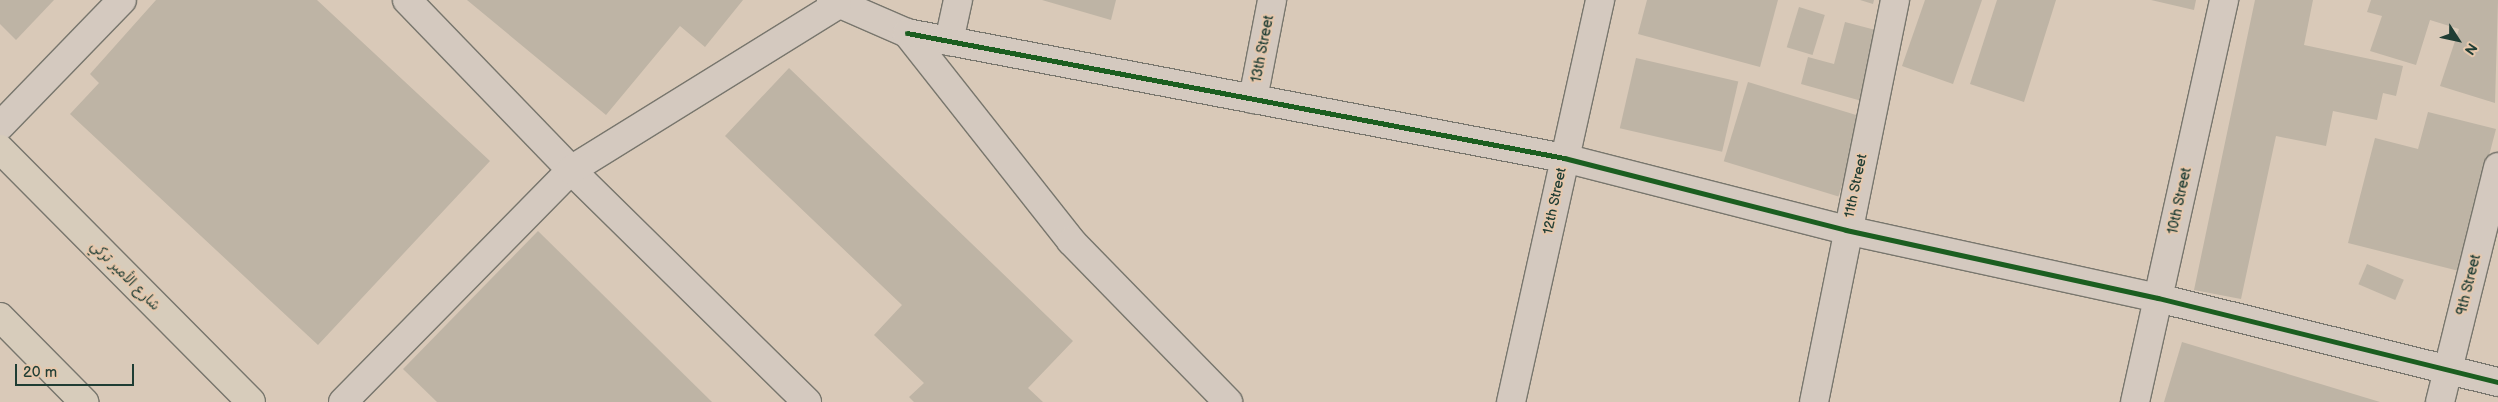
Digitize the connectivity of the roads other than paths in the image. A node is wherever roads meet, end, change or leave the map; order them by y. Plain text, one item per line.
1 (122, 0) edge
2 (408, 0) edge
3 (958, 0) edge
4 (1272, 0) edge
5 (1600, 0) edge
6 (1895, 0) edge
7 (2224, 0) edge
8 (834, 2) edge
9 (907, 33) junction
10 (949, 41) junction
11 (1253, 99) junction
12 (0, 126) edge
13 (0, 149) edge
14 (1564, 158) junction
15 (2498, 167) edge
16 (571, 170) junction
17 (1846, 230) junction
18 (2158, 298) junction
19 (0, 317) edge
20 (2448, 370) junction
21 (2498, 382) edge
22 (84, 402) edge
23 (251, 402) edge
24 (343, 402) edge
25 (807, 402) edge
26 (1228, 402) edge
27 (1511, 402) edge
28 (1814, 402) edge
29 (2136, 402) edge
30 (2440, 402) edge

1 - 12 street
2 - 16 street
3 - 10 street
4 - 11 street, 13th Street
5 - 14 street, 12th Street
6 - 17 street, 11th Street
7 - 18 street, 10th Street
8 - 9 street
8 - 16 street
9 - 10 street
9 - 26 street
10 - 11 street
11 - 14 street
13 - 23 main road, شارع الأمير تركي
14 - 17 street
14 - 27 street, 12th Street
15 - 20 street, 9th Street
16 - 24 street
16 - 25 street
17 - 18 street
17 - 28 street, 11th Street
18 - 20 street
18 - 29 street, 10th Street
19 - 22 main road
20 - 21 street
20 - 30 street, 9th Street

